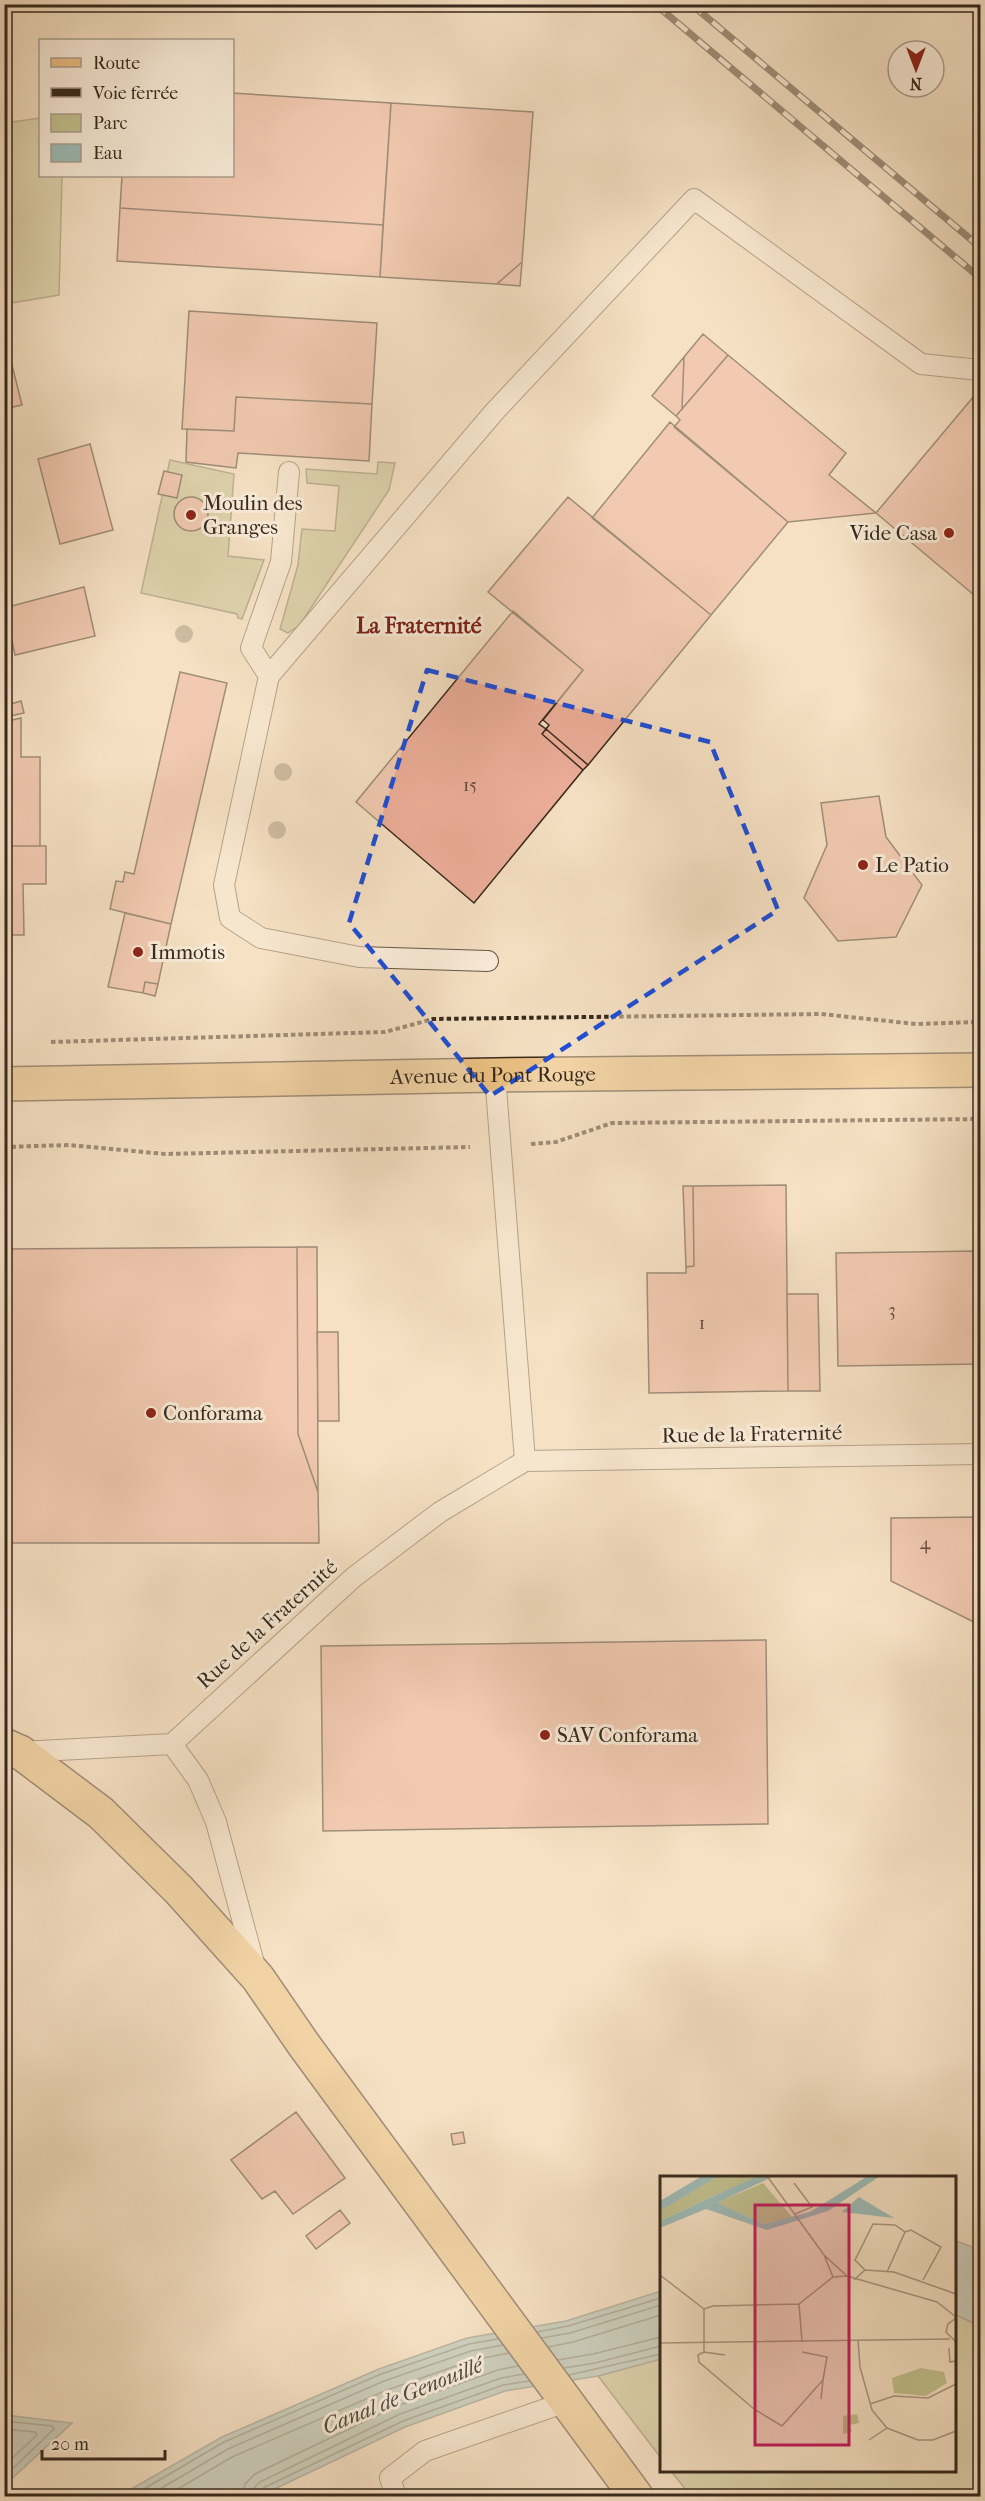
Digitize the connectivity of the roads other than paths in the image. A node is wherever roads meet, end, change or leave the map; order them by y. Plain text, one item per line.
1 (981, 370) edge
2 (289, 472) dead end
3 (269, 676) junction
4 (488, 961) dead end
5 (981, 1070) edge
6 (495, 1075) junction
7 (4, 1084) edge
8 (981, 1454) edge
9 (525, 1461) junction
10 (172, 1744) junction
11 (12, 1749) edge
12 (258, 1978) junction
13 (560, 2394) junction
14 (396, 2496) edge
15 (636, 2496) edge

1 - 3 lane
2 - 3 lane
3 - 4 lane
5 - 6 main road, Avenue du Pont Rouge
6 - 7 main road, Avenue du Pont Rouge
6 - 9 lane
8 - 9 lane, Rue de la Fraternité
9 - 10 lane, Rue de la Fraternité
10 - 11 lane
10 - 12 lane
11 - 12 main road
12 - 13 main road
13 - 14 lane
13 - 15 main road

